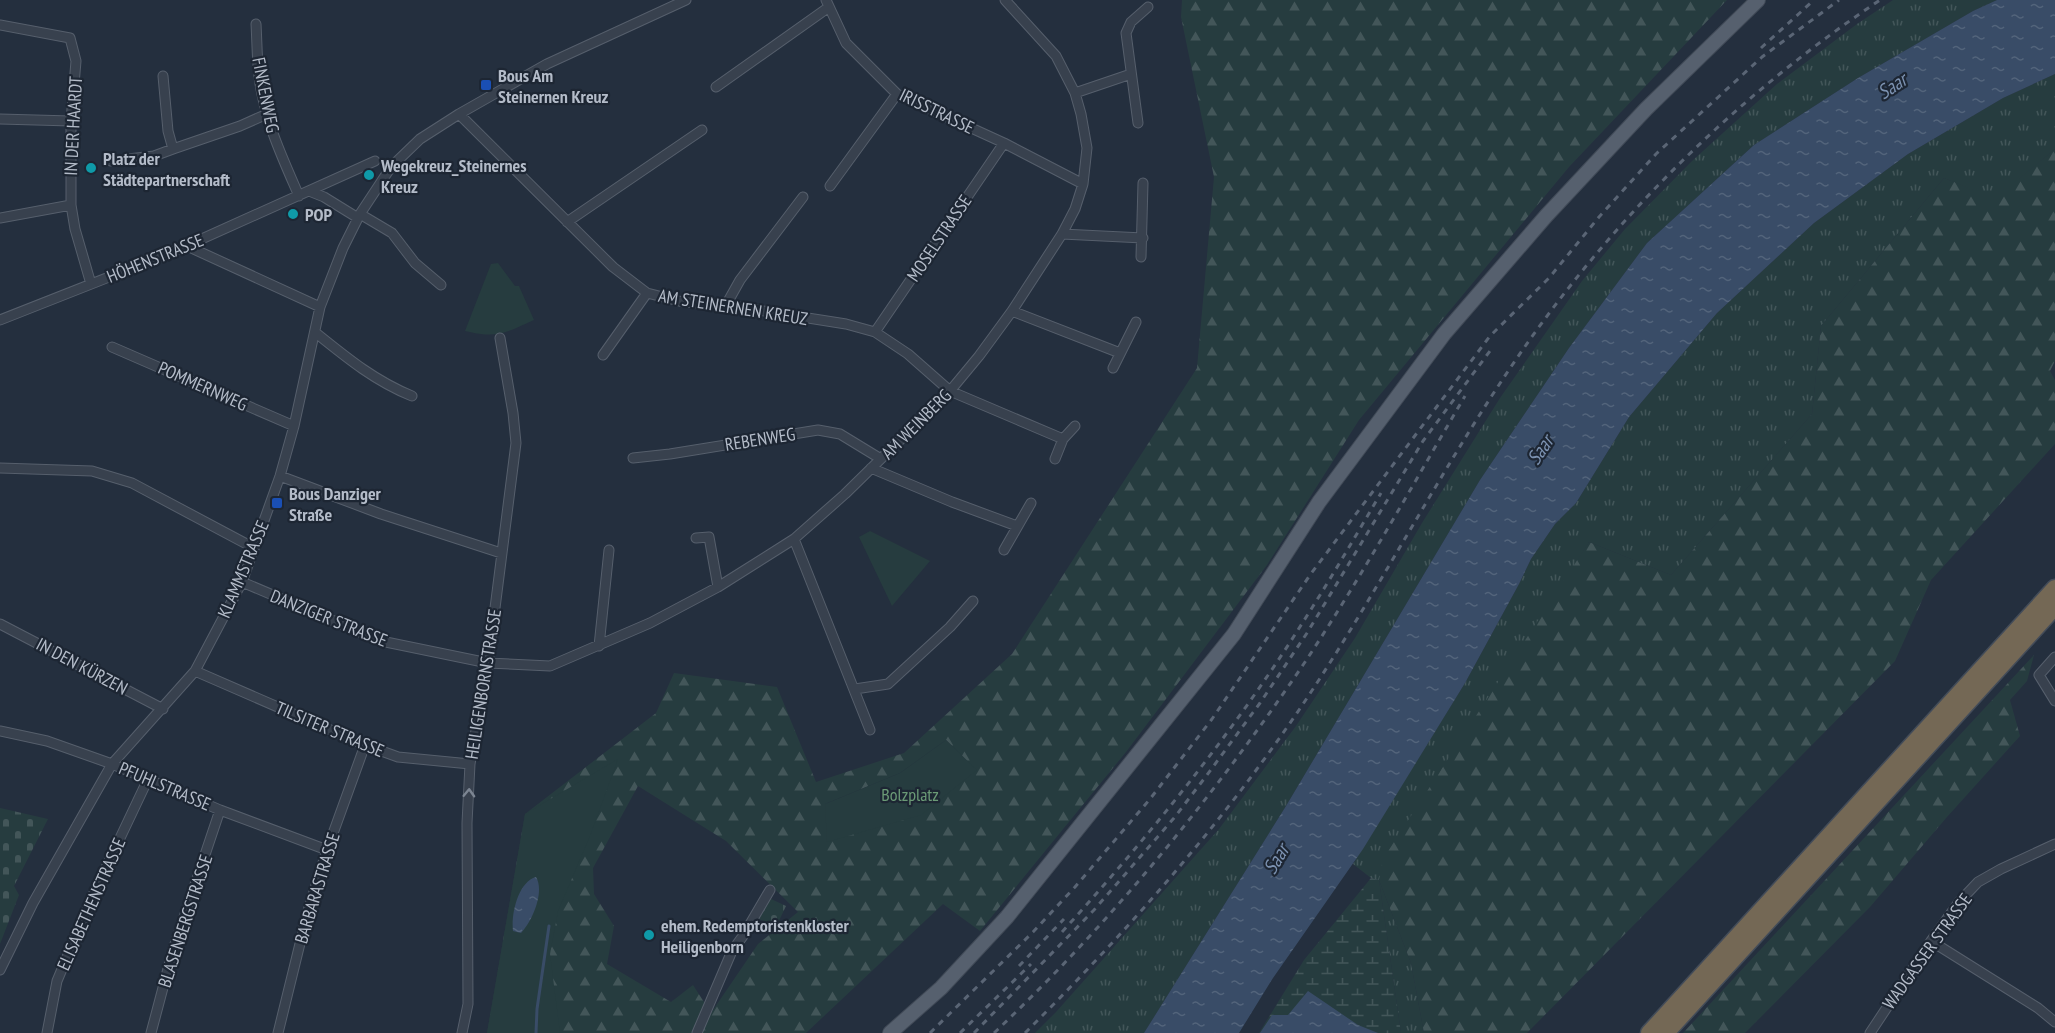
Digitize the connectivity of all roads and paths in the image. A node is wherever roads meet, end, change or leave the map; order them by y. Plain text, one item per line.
1 (686, 0) edge
2 (1005, 0) edge
3 (1758, 0) edge
4 (827, 4) edge
5 (1148, 7) dead end
6 (256, 24) dead end
7 (0, 25) edge
8 (1131, 74) junction
9 (163, 76) dead end
10 (716, 87) dead end
11 (1075, 93) junction
12 (897, 94) junction
13 (267, 114) junction
14 (459, 114) junction
15 (0, 119) edge
16 (71, 121) junction
17 (1138, 123) dead end
18 (702, 130) dead end
19 (1004, 142) junction
20 (173, 149) junction
21 (111, 161) dead end
22 (375, 161) dead end
23 (1143, 183) dead end
24 (1083, 184) junction
25 (830, 186) dead end
26 (309, 191) junction
27 (299, 196) junction
28 (803, 197) dead end
29 (71, 205) junction
30 (359, 216) junction
31 (0, 218) edge
32 (567, 222) junction
33 (1062, 234) junction
34 (1143, 238) junction
35 (187, 246) junction
36 (1142, 257) dead end
37 (91, 284) junction
38 (441, 285) dead end
39 (646, 293) junction
40 (726, 305) junction
41 (320, 307) junction
42 (1012, 311) junction
43 (0, 320) edge
44 (1136, 321) dead end
45 (875, 332) junction
46 (316, 333) junction
47 (500, 338) dead end
48 (112, 347) dead end
49 (1120, 353) junction
50 (603, 355) dead end
51 (1113, 368) dead end
52 (950, 392) junction
53 (412, 396) dead end
54 (294, 426) junction
55 (1075, 426) dead end
56 (1063, 439) junction
57 (633, 458) dead end
58 (880, 459) junction
59 (1055, 459) dead end
60 (0, 468) edge
61 (871, 468) junction
62 (280, 476) junction
63 (1031, 502) dead end
64 (1017, 526) junction
65 (696, 538) dead end
66 (794, 539) junction
67 (254, 548) junction
68 (1004, 549) dead end
69 (609, 550) dead end
70 (501, 553) junction
71 (242, 582) junction
72 (718, 587) junction
73 (2055, 588) edge
74 (973, 601) dead end
75 (2055, 607) edge
76 (0, 624) edge
77 (599, 646) junction
78 (2055, 657) edge
79 (488, 663) junction
80 (195, 671) junction
81 (855, 689) junction
82 (2055, 701) edge
83 (163, 709) junction
84 (870, 730) dead end
85 (0, 731) edge
86 (365, 745) junction
87 (112, 764) junction
88 (470, 764) junction
89 (148, 779) junction
90 (220, 810) junction
91 (2055, 844) edge
92 (327, 850) junction
93 (770, 890) dead end
94 (1931, 941) junction
95 (0, 970) edge
96 (2055, 1022) edge
97 (46, 1033) edge
98 (151, 1033) edge
99 (278, 1033) edge
100 (462, 1033) edge
101 (697, 1033) edge
102 (890, 1033) edge
103 (1649, 1033) edge
104 (1666, 1033) edge
105 (1870, 1033) edge

1 - 14 street
2 - 11 street, AM WEINBERG
3 - 102 main road
4 - 10 street
4 - 12 street, IRISSTRASSE
5 - 8 street
6 - 13 street, FINKENWEG
7 - 16 street, IN DER HAARDT
8 - 11 street
8 - 17 street
9 - 20 street
11 - 24 street, AM WEINBERG
12 - 19 street, IRISSTRASSE
12 - 25 street
13 - 20 street
13 - 27 street, FINKENWEG
14 - 30 street, KLAMMSTRASSE
14 - 32 street, AM STEINERNEN KREUZ
15 - 16 street
16 - 29 street, IN DER HAARDT
18 - 32 street
19 - 24 street, IRISSTRASSE
19 - 45 street, MOSELSTRASSE
20 - 21 street
22 - 26 street, HÖHENSTRASSE
23 - 34 street
24 - 33 street, AM WEINBERG
26 - 27 street, HÖHENSTRASSE
26 - 30 street
27 - 35 street, HÖHENSTRASSE
28 - 40 street
29 - 31 street
29 - 37 street, IN DER HAARDT
30 - 38 street
30 - 41 street, KLAMMSTRASSE
32 - 39 street, AM STEINERNEN KREUZ
33 - 34 street
33 - 42 street, AM WEINBERG
34 - 36 street
35 - 37 street, HÖHENSTRASSE
35 - 41 street
37 - 43 street, HÖHENSTRASSE
39 - 40 street, AM STEINERNEN KREUZ
39 - 50 street
40 - 45 street, AM STEINERNEN KREUZ
41 - 46 street, KLAMMSTRASSE
42 - 49 street
42 - 52 street, AM WEINBERG
44 - 49 street
45 - 52 street, AM STEINERNEN KREUZ
46 - 53 street
46 - 54 street, KLAMMSTRASSE
47 - 70 street, HEILIGENBORNSTRASSE
48 - 54 street, POMMERNWEG
49 - 51 street
52 - 56 street, AM STEINERNEN KREUZ
52 - 58 street, AM WEINBERG
54 - 62 street, KLAMMSTRASSE
55 - 56 street
56 - 59 street
57 - 58 street, REBENWEG
58 - 61 street, AM WEINBERG
60 - 67 street
61 - 64 street
61 - 66 street, AM WEINBERG
62 - 67 street, KLAMMSTRASSE
62 - 70 street
63 - 64 street
64 - 68 street
65 - 72 street
66 - 72 street, AM WEINBERG
66 - 81 street
67 - 71 street, KLAMMSTRASSE
69 - 77 street
70 - 79 street, HEILIGENBORNSTRASSE
71 - 79 street, DANZIGER STRASSE
71 - 80 street, KLAMMSTRASSE
72 - 77 street, AM WEINBERG
73 - 103 highway
74 - 81 street
75 - 104 highway
76 - 83 street, IN DEN KÜRZEN
77 - 79 street, AM WEINBERG
78 - 82 street
79 - 88 street, HEILIGENBORNSTRASSE
80 - 83 street, KLAMMSTRASSE
80 - 86 street, TILSITER STRASSE
81 - 84 street
83 - 87 street, KLAMMSTRASSE
85 - 87 street, PFUHLSTRASSE
86 - 88 street, TILSITER STRASSE
86 - 92 street, BARBARASTRASSE
87 - 89 street, PFUHLSTRASSE
87 - 95 street, KLAMMSTRASSE
100 -> 88 street, HEILIGENBORNSTRASSE
89 - 90 street, PFUHLSTRASSE
89 - 97 street, ELISABETHENSTRASSE
90 - 92 street, PFUHLSTRASSE
90 - 98 street, BLASENBERGSTRASSE
91 - 94 street, WADGASSER STRASSE
92 - 99 street, BARBARASTRASSE
93 - 101 street
94 - 96 street
94 - 105 street, WADGASSER STRASSE

